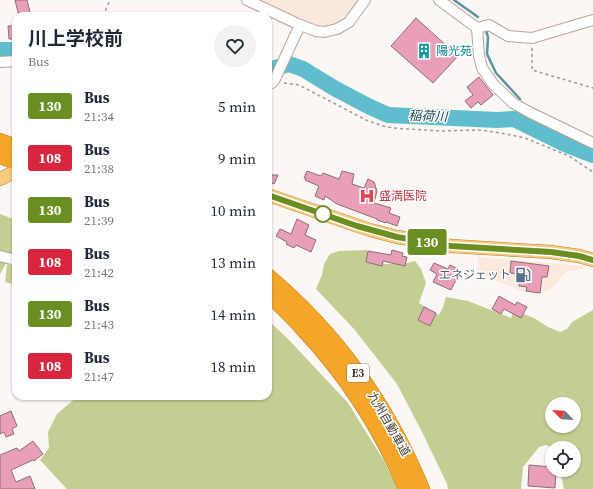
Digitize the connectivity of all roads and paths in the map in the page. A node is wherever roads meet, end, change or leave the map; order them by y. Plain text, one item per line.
1 (110, 0) edge
2 (247, 0) edge
3 (365, 0) edge
4 (439, 0) edge
5 (105, 12) edge
6 (593, 20) edge
7 (300, 25) junction
8 (477, 28) junction
9 (532, 38) junction
10 (12, 61) edge
11 (0, 62) edge
12 (272, 81) edge
13 (593, 88) edge
14 (0, 141) edge
15 (593, 143) edge
16 (12, 146) edge
17 (0, 156) edge
18 (12, 160) edge
19 (593, 172) edge
20 (12, 173) edge
21 (0, 179) edge
22 (272, 196) edge
23 (0, 256) edge
24 (12, 259) edge
25 (593, 260) edge
26 (272, 280) edge
27 (272, 299) edge
28 (406, 489) edge
29 (422, 489) edge

1 - 5 path
2 - 7 street
3 - 7 street
4 - 8 street
6 - 9 street
7 - 12 street
8 - 9 street
8 - 15 street
9 - 13 path
10 - 11 street
12 - 19 path
14 - 16 highway
17 - 18 highway
20 - 21 main road
22 - 25 main road
23 - 24 street
26 - 29 highway, 九州自動車道 / E3
27 - 28 highway, 九州自動車道 / E3

